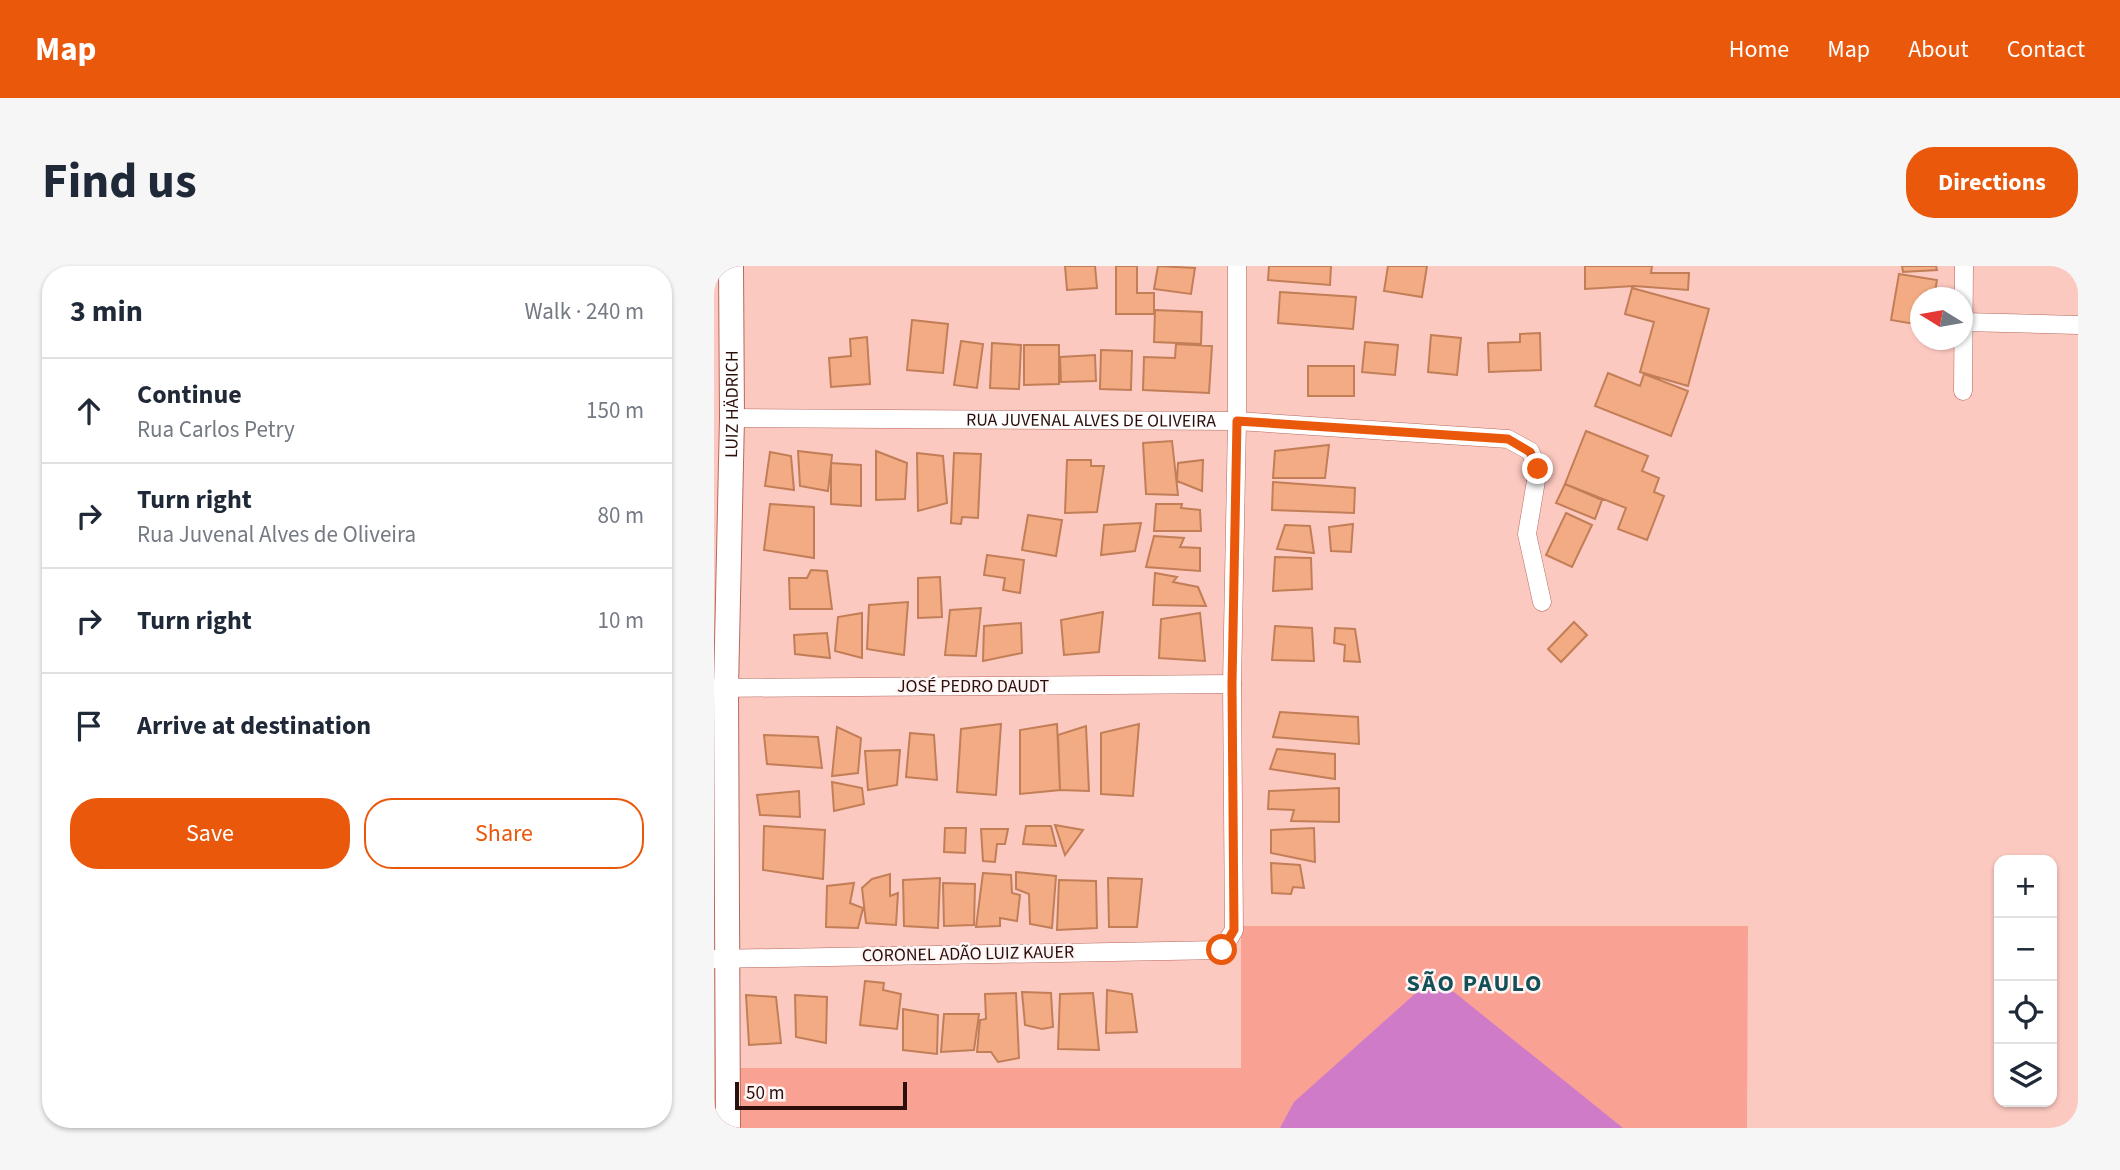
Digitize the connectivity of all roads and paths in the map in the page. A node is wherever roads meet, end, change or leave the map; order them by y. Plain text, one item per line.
1 (731, 266) edge
2 (1237, 266) edge
3 (1964, 266) edge
4 (1964, 287) edge
5 (1973, 322) edge
6 (2078, 325) edge
7 (1964, 350) edge
8 (1963, 391) dead end
9 (723, 418) edge
10 (1237, 421) junction
11 (1542, 602) dead end
12 (1232, 684) junction
13 (720, 688) edge
14 (720, 959) edge
15 (728, 1128) edge

1 - 9 street, LUIZ HÄDRICH
2 - 10 street
3 - 4 street
5 - 6 street
7 - 8 street
9 - 10 street, RUA JUVENAL ALVES DE OLIVEIRA
9 - 13 street, LUIZ HÄDRICH
10 - 11 street, RUA JUVENAL ALVES DE OLIVEIRA
10 - 12 street
12 - 13 street, JOSÉ PEDRO DAUDT
12 - 14 street, CORONEL ADÃO LUIZ KAUER
13 - 14 street, LUIZ HÄDRICH
14 - 15 street, LUIZ HÄDRICH

